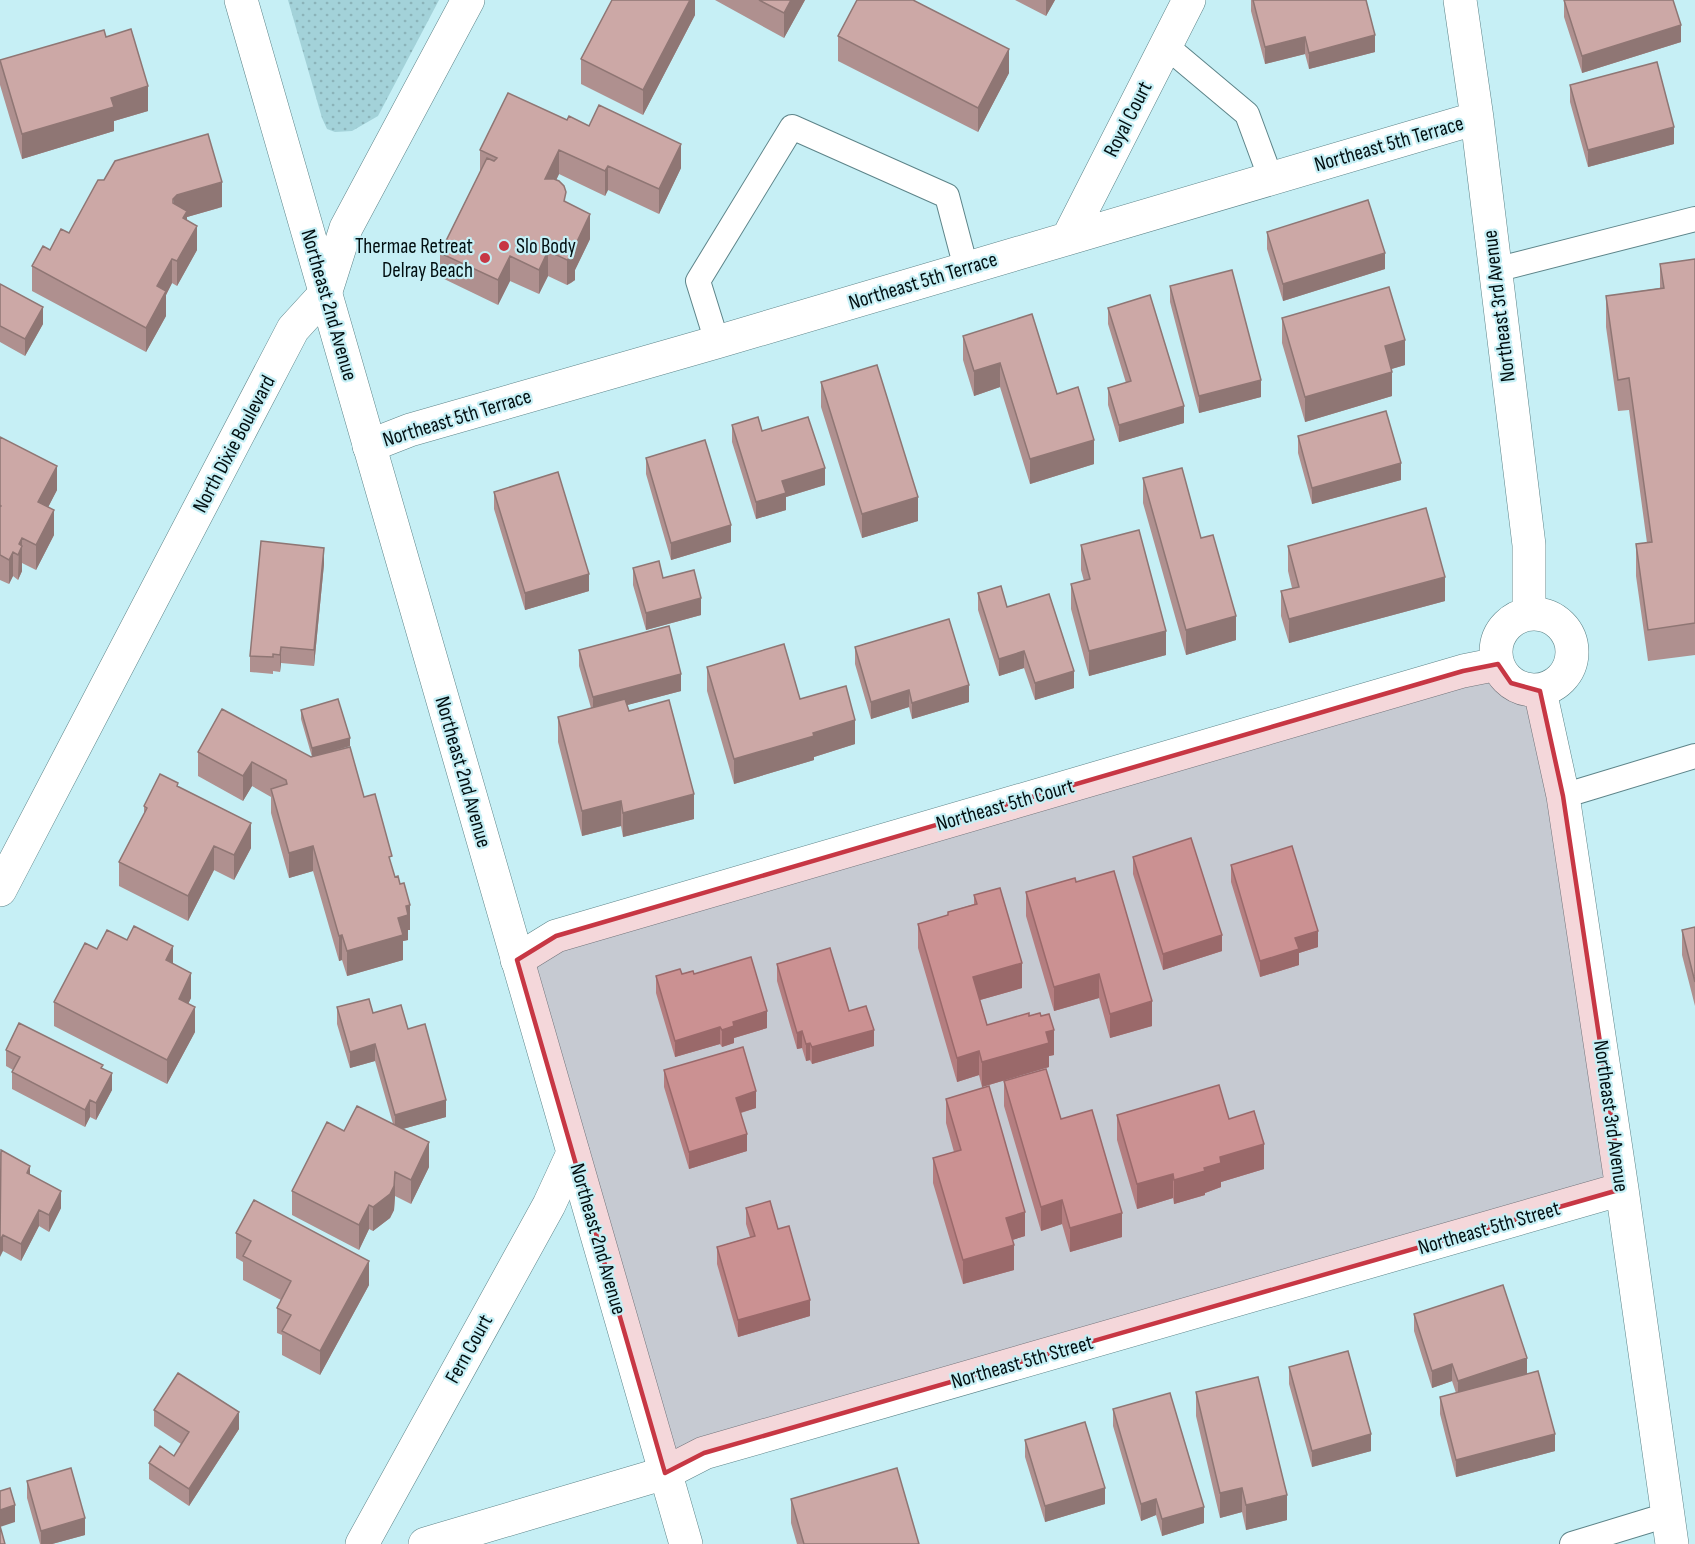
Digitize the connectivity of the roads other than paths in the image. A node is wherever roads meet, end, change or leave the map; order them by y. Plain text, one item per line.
1 (241, 0) edge
2 (468, 0) edge
3 (1189, 0) edge
4 (1460, 0) edge
5 (1166, 46) junction
6 (1477, 118) junction
7 (1271, 179) junction
8 (1695, 219) edge
9 (1068, 238) junction
10 (966, 268) junction
11 (1495, 270) junction
12 (325, 294) junction
13 (717, 342) junction
14 (369, 446) junction
15 (1529, 614) junction
16 (1498, 664) junction
17 (1540, 691) junction
18 (1695, 756) edge
19 (1563, 795) junction
20 (0, 890) edge
21 (517, 960) junction
22 (573, 1153) junction
23 (1622, 1189) junction
24 (665, 1473) junction
25 (1670, 1529) edge
26 (362, 1544) edge
27 (425, 1544) edge
28 (686, 1544) edge
29 (1572, 1544) edge

1 - 12 street, Northeast 2nd Avenue
2 - 12 street, North Dixie Boulevard
3 - 5 street, Royal Court
4 - 6 street, Northeast 3rd Avenue
5 - 7 lane
5 - 9 street, Royal Court
6 - 7 street, Northeast 5th Terrace
6 - 11 street, Northeast 3rd Avenue
7 - 9 street, Northeast 5th Terrace
8 - 11 lane
9 - 10 street, Northeast 5th Terrace
10 - 13 street, Northeast 5th Terrace
10 - 13 lane
11 - 15 street, Northeast 3rd Avenue
12 - 14 street, Northeast 2nd Avenue
12 - 20 street, North Dixie Boulevard
13 - 14 street, Northeast 5th Terrace
14 - 21 street, Northeast 2nd Avenue
15 - 16 street
15 - 17 street
16 - 17 street
16 - 21 street, Northeast 5th Court
17 - 19 street, Northeast 3rd Avenue
18 - 19 lane
19 - 23 street, Northeast 3rd Avenue
21 - 22 street, Northeast 2nd Avenue
22 - 24 street, Northeast 2nd Avenue
22 - 26 street, Fern Court
23 - 24 street, Northeast 5th Street
23 - 25 street, Northeast 3rd Avenue
24 - 27 street, Northeast 5th Street
24 - 28 street, Northeast 2nd Avenue
25 - 29 lane

